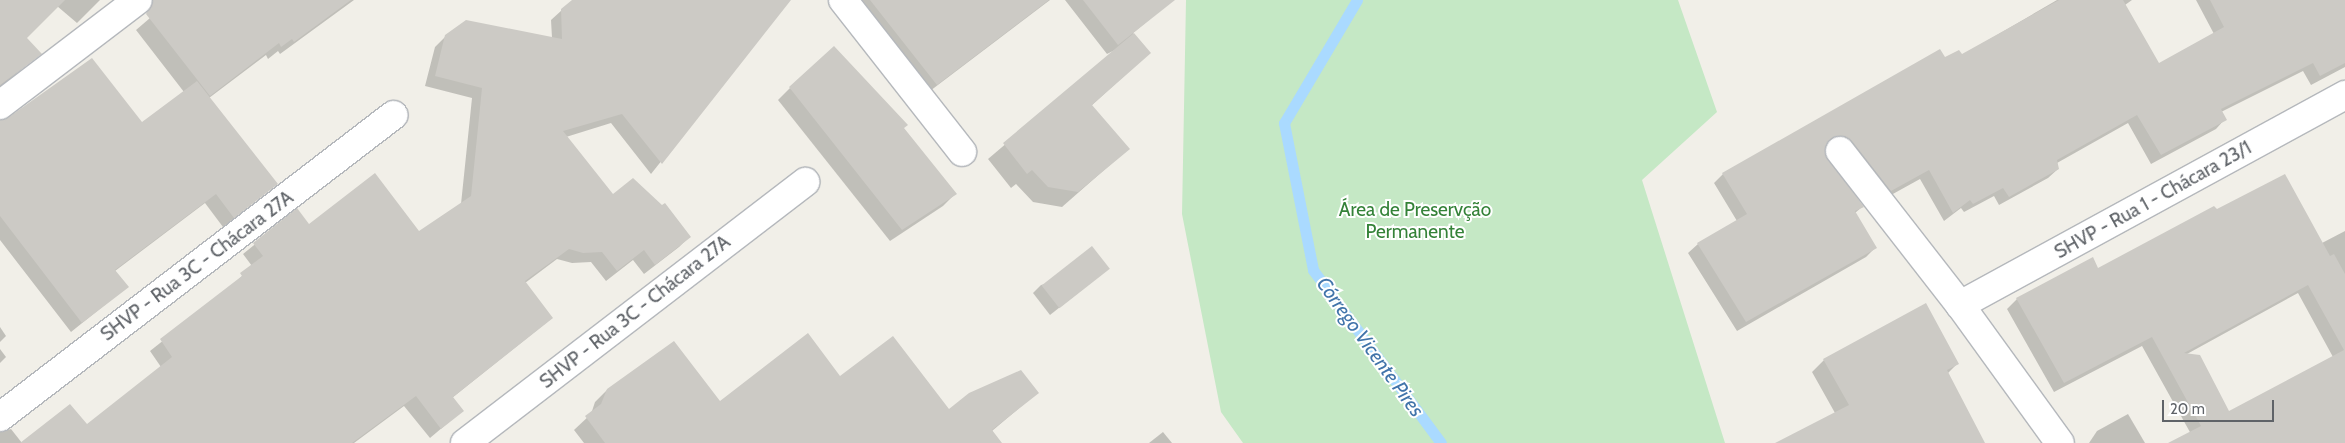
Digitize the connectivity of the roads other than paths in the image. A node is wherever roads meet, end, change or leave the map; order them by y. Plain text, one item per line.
1 (138, 0) edge
2 (843, 0) edge
3 (2345, 95) edge
4 (0, 106) edge
5 (393, 115) dead end
6 (1840, 151) dead end
7 (962, 152) dead end
8 (805, 182) dead end
9 (1960, 305) junction
10 (0, 417) edge
11 (465, 443) edge
12 (2060, 443) edge

1 - 4 street
2 - 7 street
3 - 9 street, SHVP - Rua 1 - Chácara 23/1
5 - 10 street, SHVP - Rua 3C - Chácara 27A
6 - 9 street
8 - 11 street, SHVP - Rua 3C - Chácara 27A
9 - 12 street

